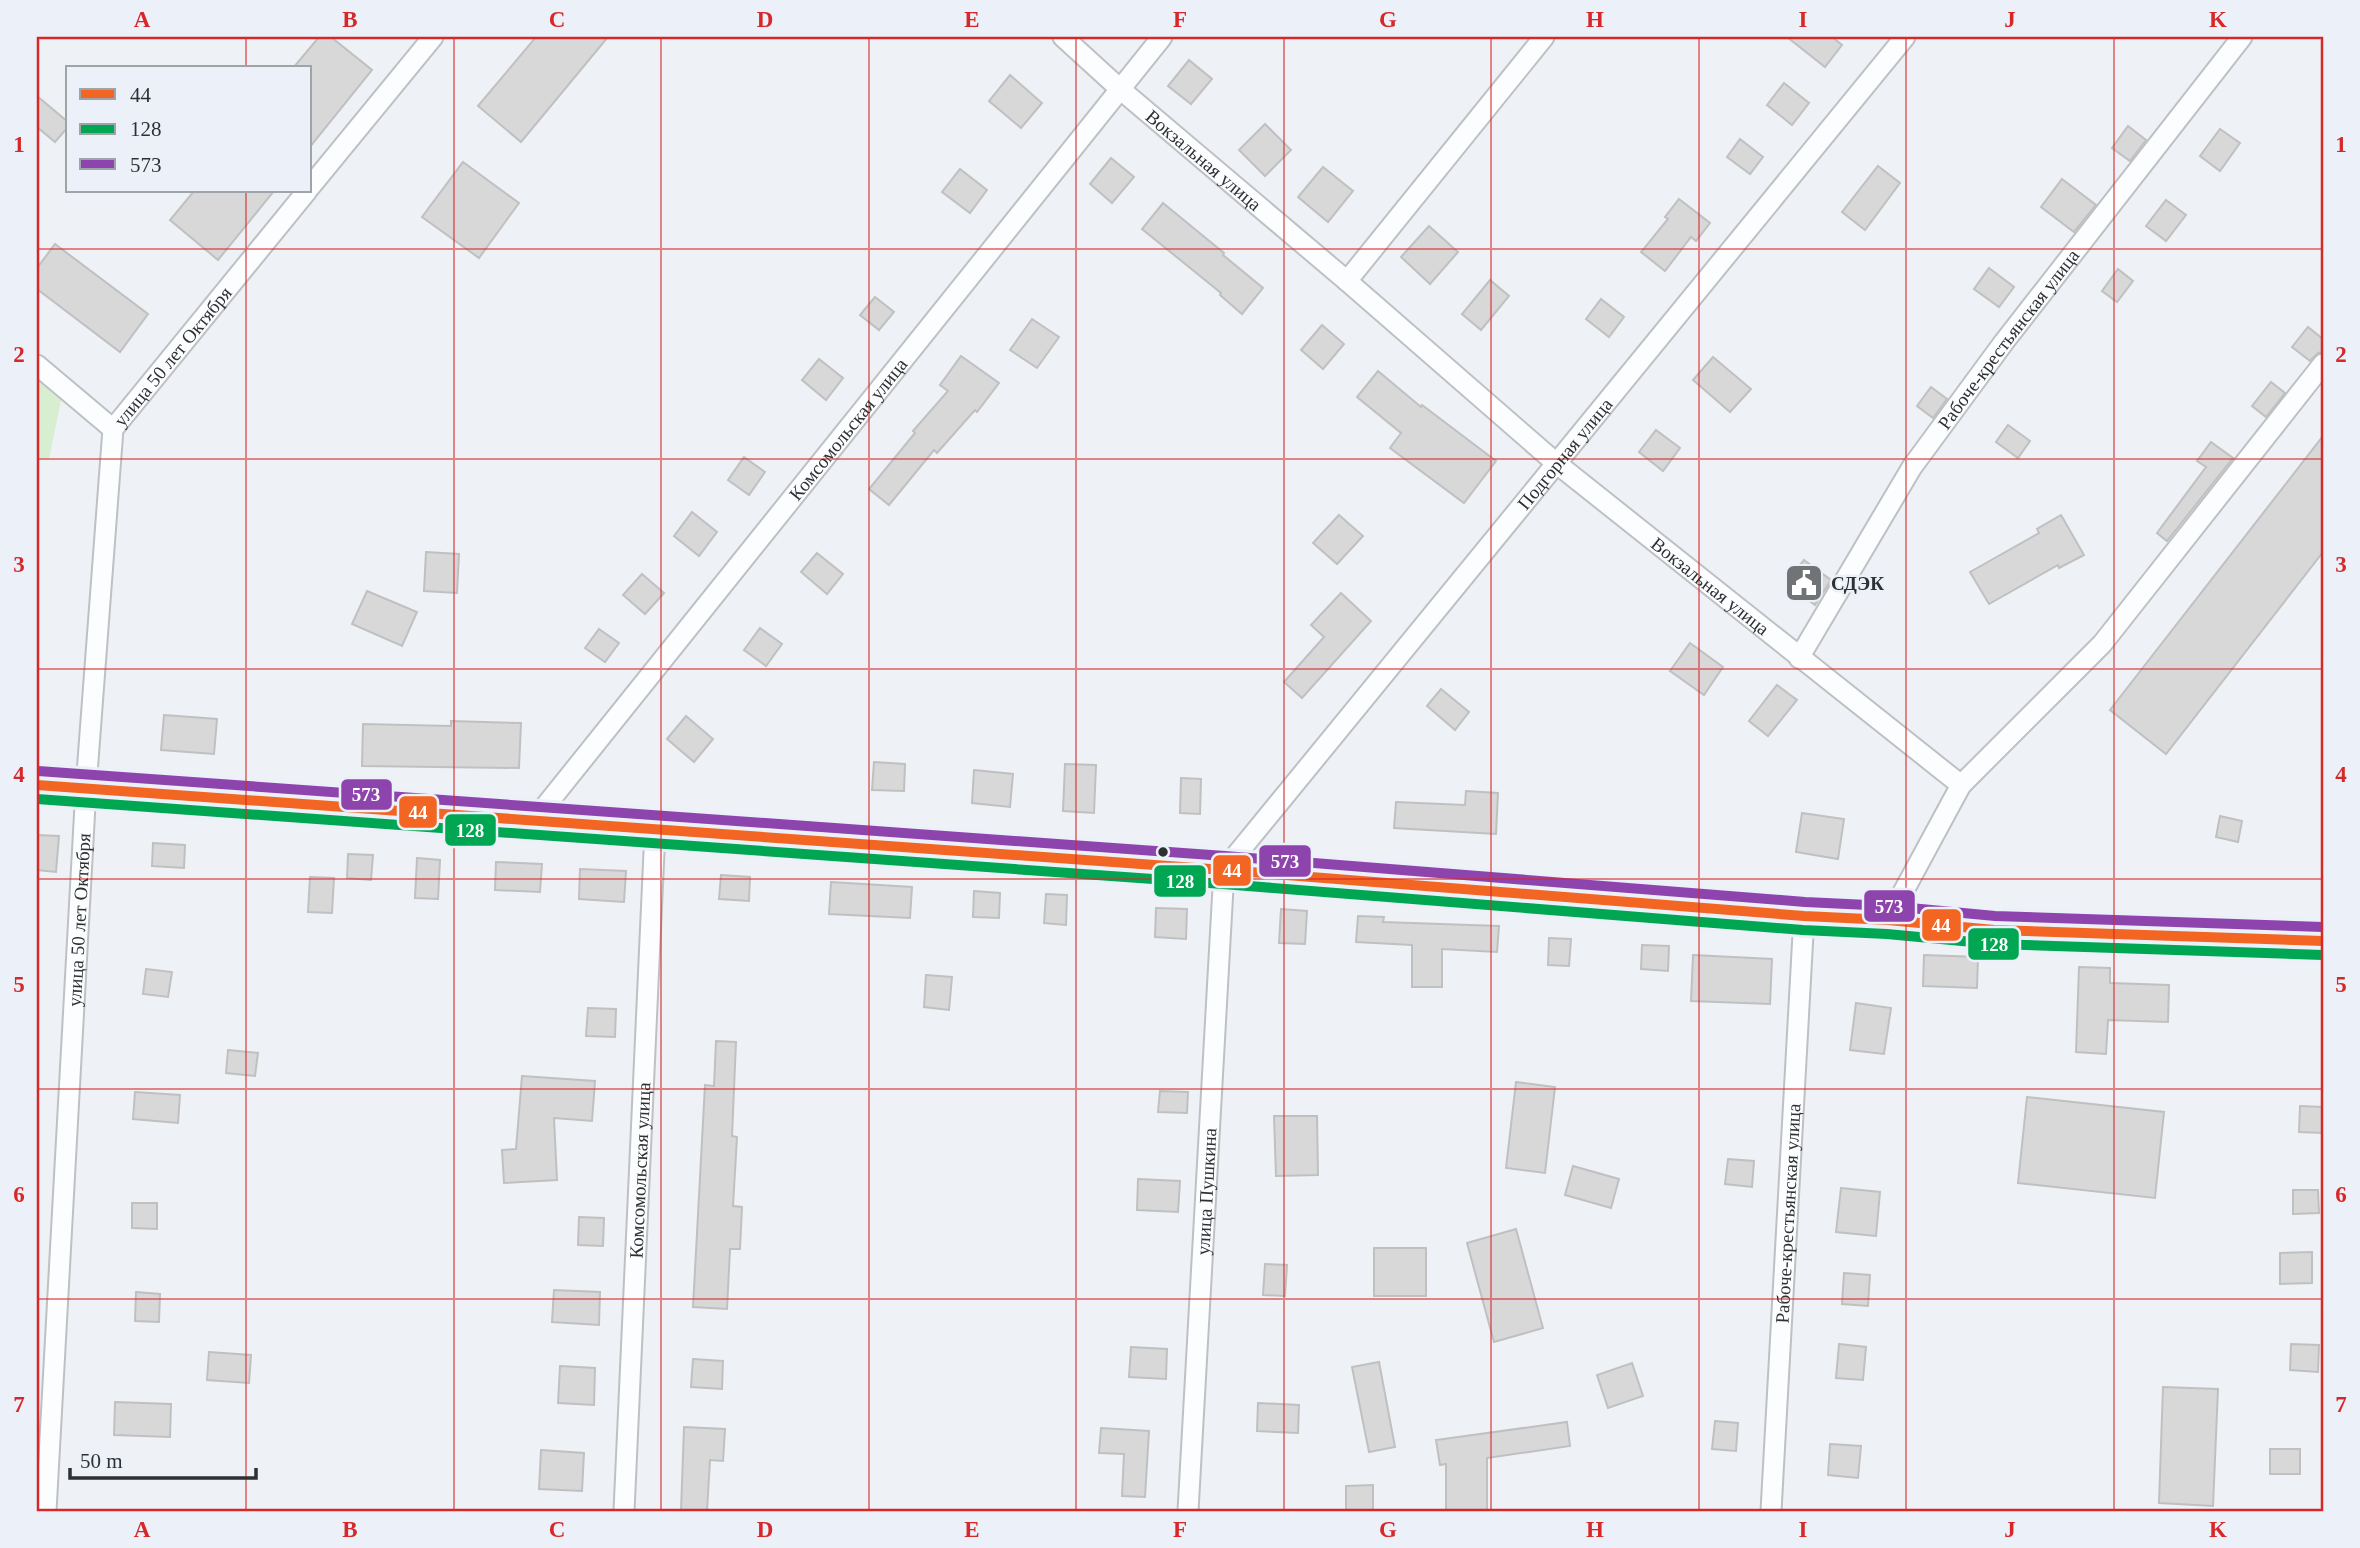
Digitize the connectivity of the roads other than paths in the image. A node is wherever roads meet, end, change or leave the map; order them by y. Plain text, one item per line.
1 (433, 37) edge
2 (1063, 37) edge
3 (1162, 37) edge
4 (1544, 37) edge
5 (1905, 37) edge
6 (2242, 37) edge
7 (1121, 89) junction
8 (312, 184) edge
9 (306, 192) edge
10 (1347, 281) junction
11 (2323, 364) edge
12 (37, 365) edge
13 (113, 429) junction
14 (1556, 463) junction
15 (1800, 658) junction
16 (37, 785) edge
17 (1961, 785) junction
18 (86, 787) junction
19 (535, 819) junction
20 (655, 830) junction
21 (1224, 870) junction
22 (1804, 915) junction
23 (1888, 920) junction
24 (2323, 942) edge
25 (46, 1511) edge
26 (624, 1511) edge
27 (1188, 1511) edge
28 (1770, 1511) edge

1 - 8 street, улица 50 лет Октября
2 - 7 street, Вокзальная улица
3 - 7 street, Комсомольская улица
4 - 10 street
5 - 14 street, Подгорная улица
6 - 15 street, Рабоче-крестьянская улица
7 - 10 street, Вокзальная улица
7 - 19 street, Комсомольская улица
9 - 13 street, улица 50 лет Октября
10 - 14 street, Вокзальная улица
11 - 17 street
12 - 13 street
13 - 18 street, улица 50 лет Октября
14 - 15 street, Вокзальная улица
14 - 21 street, Подгорная улица
15 - 17 street, Вокзальная улица
16 - 18 main road
17 - 23 street
18 - 19 main road
18 - 25 street, улица 50 лет Октября
19 - 20 main road
20 - 21 main road
20 - 26 street, Комсомольская улица
21 - 22 main road
21 - 27 street, улица Пушкина
22 - 23 main road
22 - 28 street, Рабоче-крестьянская улица
23 - 24 main road

